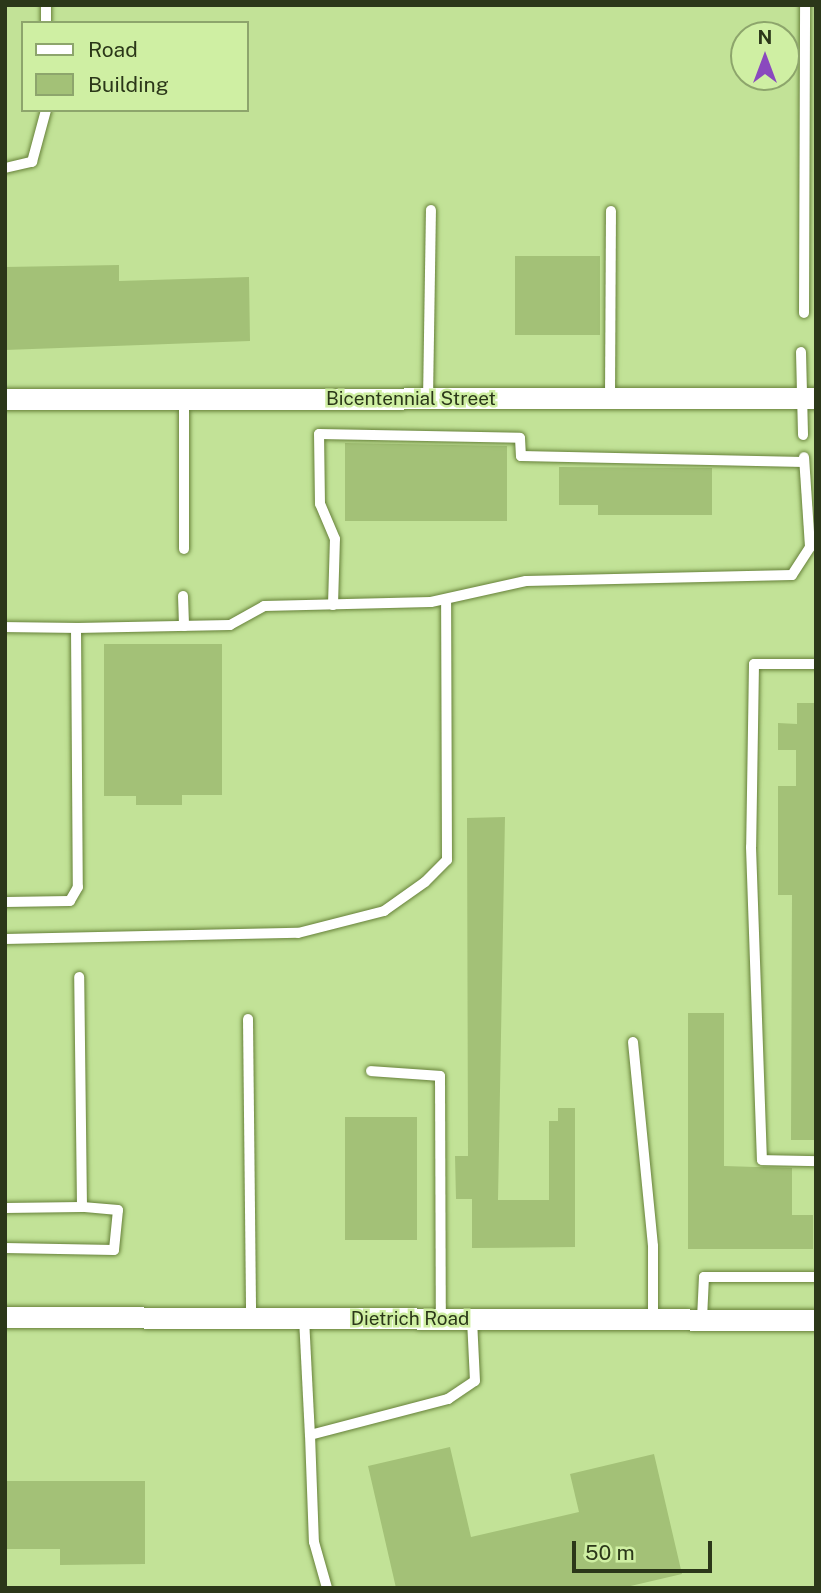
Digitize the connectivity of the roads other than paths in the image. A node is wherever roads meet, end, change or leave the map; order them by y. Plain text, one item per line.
1 (805, 5) edge
2 (46, 112) edge
3 (5, 168) edge
4 (430, 210) dead end
5 (611, 211) dead end
6 (804, 313) dead end
7 (801, 352) dead end
8 (610, 398) junction
9 (809, 398) edge
10 (5, 399) edge
11 (184, 399) junction
12 (428, 399) junction
13 (803, 435) dead end
14 (184, 549) dead end
15 (183, 596) dead end
16 (446, 599) junction
17 (333, 605) junction
18 (5, 626) edge
19 (184, 626) junction
20 (76, 628) junction
21 (816, 664) edge
22 (5, 902) edge
23 (5, 939) edge
24 (79, 977) dead end
25 (248, 1019) dead end
26 (633, 1042) dead end
27 (371, 1071) dead end
28 (816, 1161) edge
29 (82, 1207) junction
30 (5, 1208) edge
31 (5, 1248) edge
32 (816, 1277) edge
33 (5, 1317) edge
34 (251, 1318) junction
35 (304, 1318) junction
36 (441, 1319) junction
37 (472, 1319) junction
38 (653, 1320) junction
39 (702, 1320) junction
40 (816, 1320) edge
41 (310, 1435) junction
42 (327, 1588) edge

1 - 6 lane
2 - 3 lane
4 - 12 lane
5 - 8 lane
7 - 9 lane
8 - 9 street, Bicentennial Street
8 - 12 street, Bicentennial Street
9 - 13 lane
10 - 11 street, Bicentennial Street
11 - 12 street, Bicentennial Street
11 - 14 lane
15 - 19 lane
16 - 17 lane
16 - 17 lane
16 - 23 lane
17 - 19 lane
18 - 20 lane
19 - 20 lane
20 - 22 lane
21 - 28 lane
24 - 29 lane
25 - 34 lane
26 - 38 lane
27 - 36 lane
29 - 30 lane
29 - 31 lane
32 - 39 lane
33 - 34 street, Dietrich Road
34 - 35 street, Dietrich Road
35 - 36 street, Dietrich Road
35 - 41 lane
36 - 37 street, Dietrich Road
37 - 38 street, Dietrich Road
37 - 41 lane
38 - 39 street, Dietrich Road
39 - 40 street, Dietrich Road
41 - 42 lane

